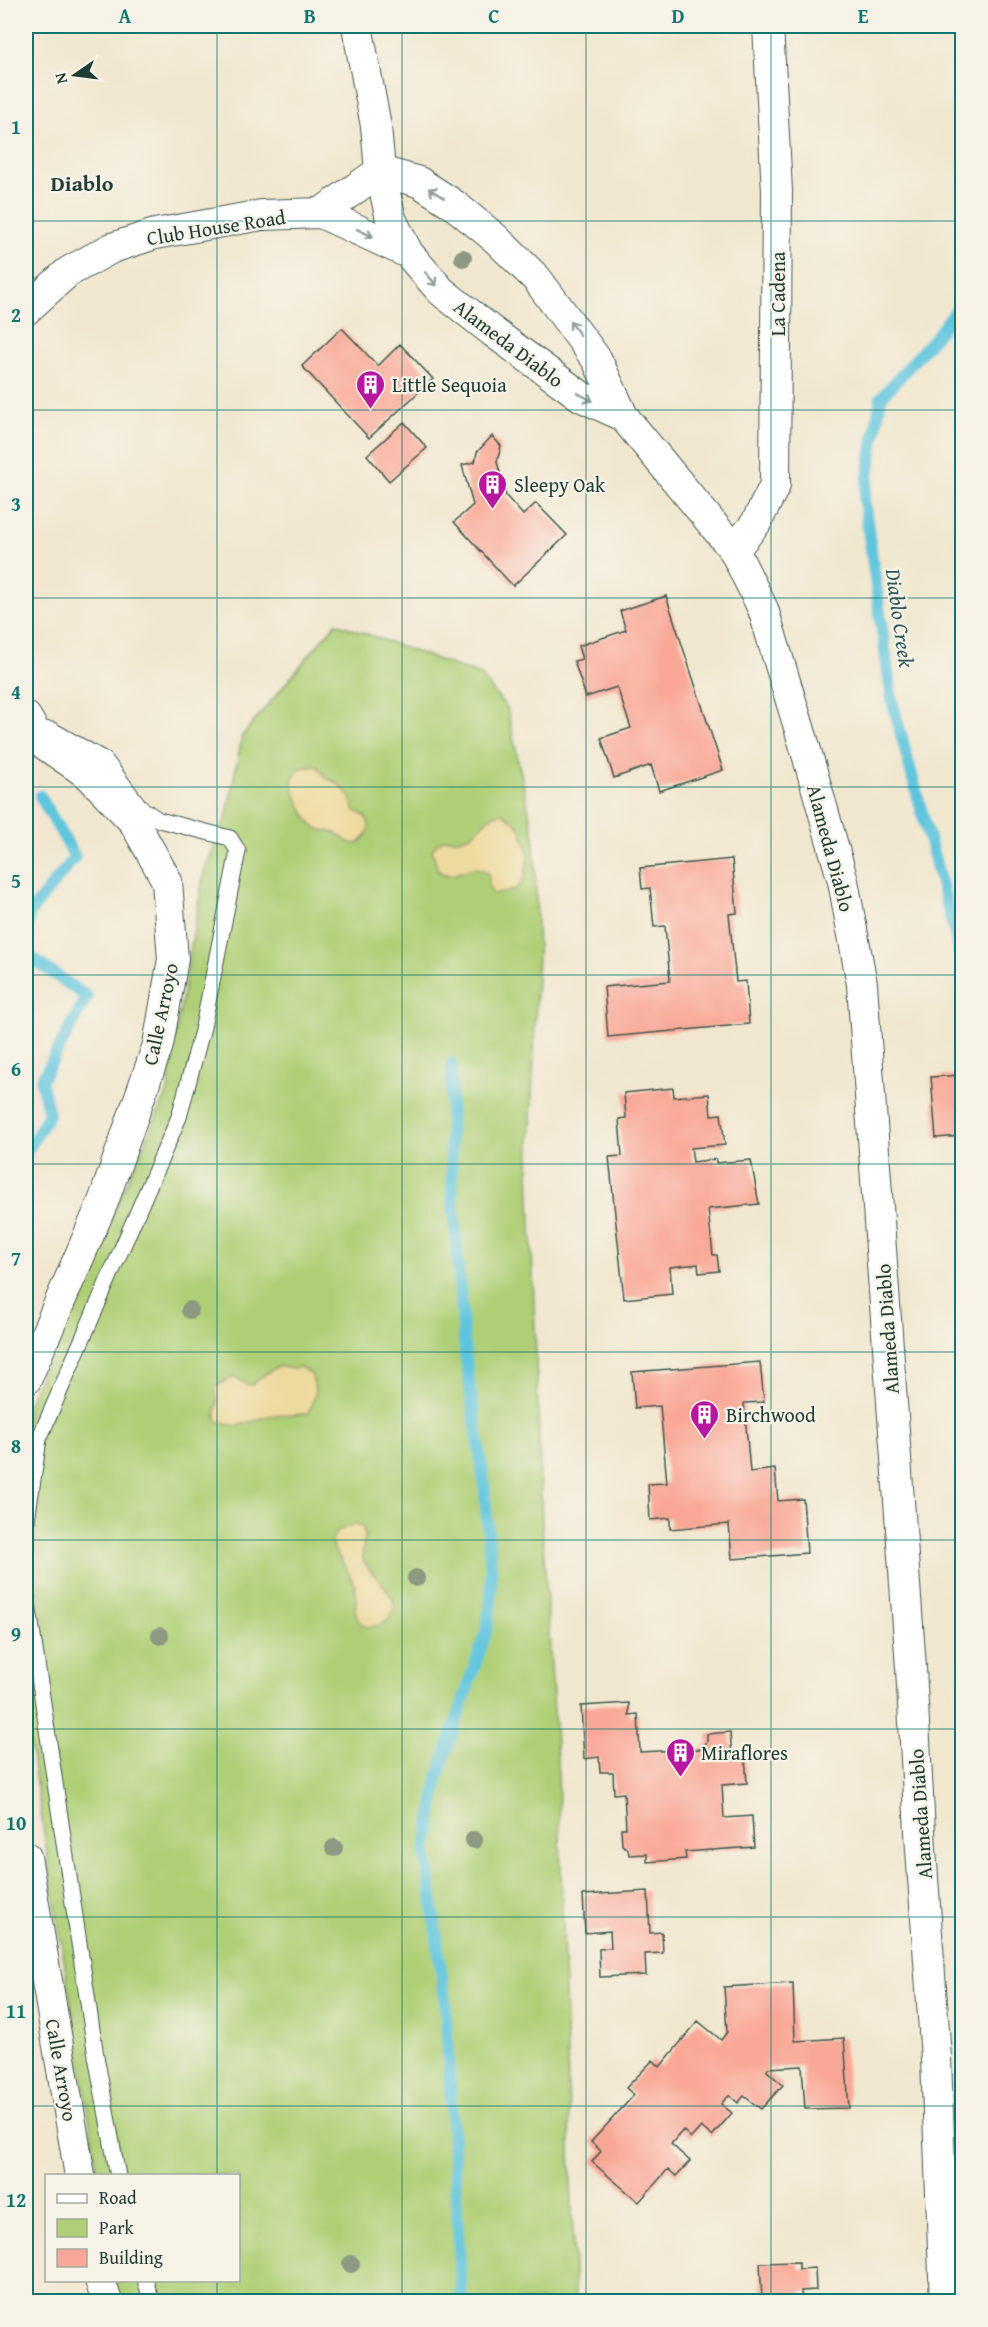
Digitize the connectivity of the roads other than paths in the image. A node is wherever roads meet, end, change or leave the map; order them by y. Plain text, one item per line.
1 (357, 26) edge
2 (768, 26) edge
3 (380, 171) junction
4 (321, 213) junction
5 (408, 253) junction
6 (26, 310) edge
7 (623, 416) junction
8 (735, 550) junction
9 (27, 727) edge
10 (26, 1380) edge
11 (26, 1857) edge
12 (80, 2174) edge
13 (118, 2174) edge
14 (101, 2282) edge
15 (147, 2282) edge
16 (107, 2301) edge
17 (152, 2301) edge
18 (945, 2301) edge

1 - 3 street, Alameda Diablo
2 - 8 street, La Cadena
3 - 4 street
3 - 5 street, Alameda Diablo
7 -> 3 street, Alameda Diablo
4 -> 5 street, Alameda Diablo
4 - 6 street, Club House Road
5 -> 7 street, Alameda Diablo
7 - 8 street, Alameda Diablo
8 - 18 street, Alameda Diablo
9 - 10 street, Calle Arroyo
9 - 13 lane
11 - 12 street, Calle Arroyo
14 - 16 street
15 - 17 lane

